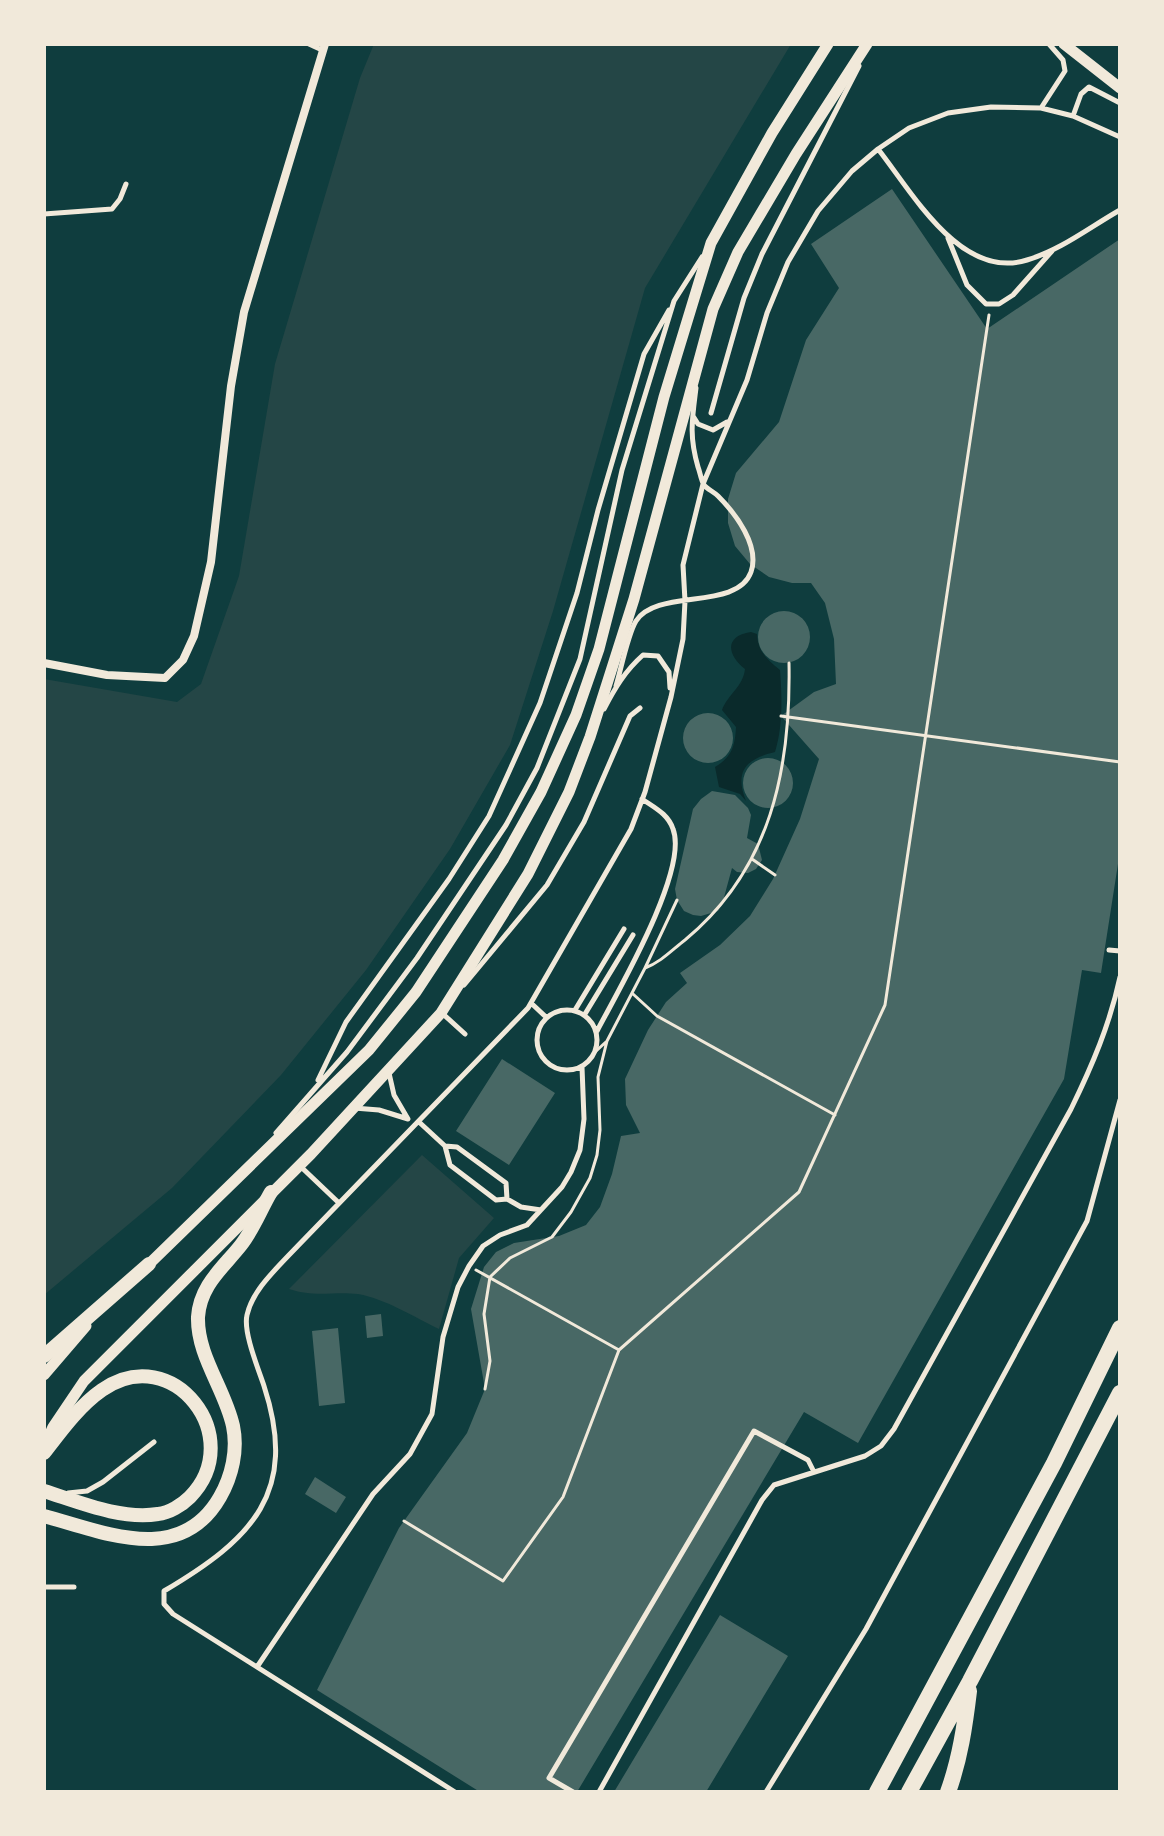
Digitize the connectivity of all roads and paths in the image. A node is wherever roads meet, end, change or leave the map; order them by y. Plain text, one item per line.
1 (309, 44) edge
2 (828, 44) edge
3 (869, 44) edge
4 (1049, 44) edge
5 (1064, 44) edge
6 (324, 47) edge
7 (1120, 88) edge
8 (1120, 103) edge
9 (1041, 108) junction
10 (1073, 116) junction
11 (1120, 137) edge
12 (878, 149) junction
13 (126, 184) dead end
14 (1120, 210) edge
15 (44, 214) edge
16 (948, 238) junction
17 (711, 243) junction
18 (1052, 251) junction
19 (674, 301) junction
20 (991, 304) junction
21 (699, 364) junction
22 (711, 413) dead end
23 (693, 415) junction
24 (729, 421) junction
25 (703, 484) junction
26 (685, 601) junction
27 (44, 663) edge
28 (789, 663) dead end
29 (616, 686) junction
30 (671, 697) junction
31 (640, 708) dead end
32 (781, 716) dead end
33 (790, 717) junction
34 (925, 735) junction
35 (590, 737) junction
36 (1120, 762) edge
37 (642, 799) junction
38 (752, 859) junction
39 (775, 875) dead end
40 (677, 900) dead end
41 (624, 929) dead end
42 (633, 935) dead end
43 (1109, 950) dead end
44 (1120, 951) edge
45 (645, 968) junction
46 (1120, 977) edge
47 (633, 993) junction
48 (531, 1003) junction
49 (575, 1010) junction
50 (441, 1013) junction
51 (585, 1014) junction
52 (546, 1017) junction
53 (597, 1031) junction
54 (465, 1034) dead end
55 (595, 1052) junction
56 (582, 1067) junction
57 (388, 1072) junction
58 (314, 1088) junction
59 (1120, 1100) edge
60 (354, 1108) junction
61 (835, 1115) junction
62 (419, 1122) junction
63 (445, 1146) junction
64 (253, 1162) junction
65 (299, 1165) junction
66 (271, 1192) junction
67 (507, 1199) junction
68 (339, 1203) junction
69 (542, 1210) junction
70 (149, 1264) junction
71 (469, 1266) junction
72 (1120, 1328) edge
73 (619, 1350) junction
74 (44, 1356) edge
75 (44, 1375) edge
76 (1120, 1393) edge
77 (154, 1442) dead end
78 (44, 1451) edge
79 (813, 1470) junction
80 (49, 1493) edge
81 (44, 1516) edge
82 (404, 1521) dead end
83 (44, 1587) edge
84 (74, 1587) dead end
85 (257, 1667) junction
86 (970, 1681) junction
87 (455, 1792) edge
88 (573, 1792) edge
89 (599, 1792) edge
90 (766, 1792) edge
91 (877, 1792) edge
92 (909, 1792) edge
93 (948, 1792) edge

1 - 6 lane
2 - 17 street
3 - 21 street
3 - 22 lane
4 - 9 lane
5 - 7 street
6 - 27 street
8 - 10 lane
9 - 10 lane
9 - 12 lane
10 - 11 lane
12 - 16 lane
12 - 24 lane
13 - 15 lane
14 - 18 lane
16 - 18 lane
16 - 20 lane
17 - 19 lane
17 - 64 street
18 - 20 lane
19 - 58 lane
19 - 58 lane
20 - 34 path
21 - 23 lane
21 - 35 street
23 - 24 lane
23 - 25 lane
24 - 25 lane
25 - 26 lane
25 - 26 lane
26 - 29 lane
26 - 30 lane
28 - 33 path
29 - 30 lane
29 - 35 lane
30 - 37 lane
31 - 50 lane
32 - 33 path
33 - 34 path
33 - 38 path
34 - 36 path
34 - 61 path
35 - 50 street
37 - 48 lane
37 - 53 lane
38 - 39 path
38 - 45 path
40 - 45 path
41 - 49 lane
42 - 51 lane
43 - 44 lane
45 - 47 path
46 - 79 lane
47 - 55 path
47 - 61 path
48 - 52 lane
48 - 62 lane
49 - 51 lane
49 - 52 lane
50 - 54 lane
50 - 57 street
51 - 53 lane
52 - 56 lane
53 - 55 lane
55 - 56 lane
56 - 69 lane
57 - 60 street
57 - 60 lane
58 - 64 lane
59 - 90 lane
60 - 65 street
61 - 73 path
62 - 63 lane
62 - 68 lane
63 - 67 lane
63 - 67 lane
64 - 70 street
65 - 66 street
65 - 68 lane
66 - 78 street
66 - 81 main road
67 - 69 lane
68 - 85 lane
69 - 71 lane
70 - 74 main road
70 - 75 street
71 - 73 path
71 - 85 lane
72 - 91 highway
73 - 82 path
76 - 86 highway
77 - 80 lane
78 - 80 main road
79 - 88 lane
79 - 89 lane
83 - 84 lane
85 - 87 lane
86 - 92 highway
86 - 93 highway

